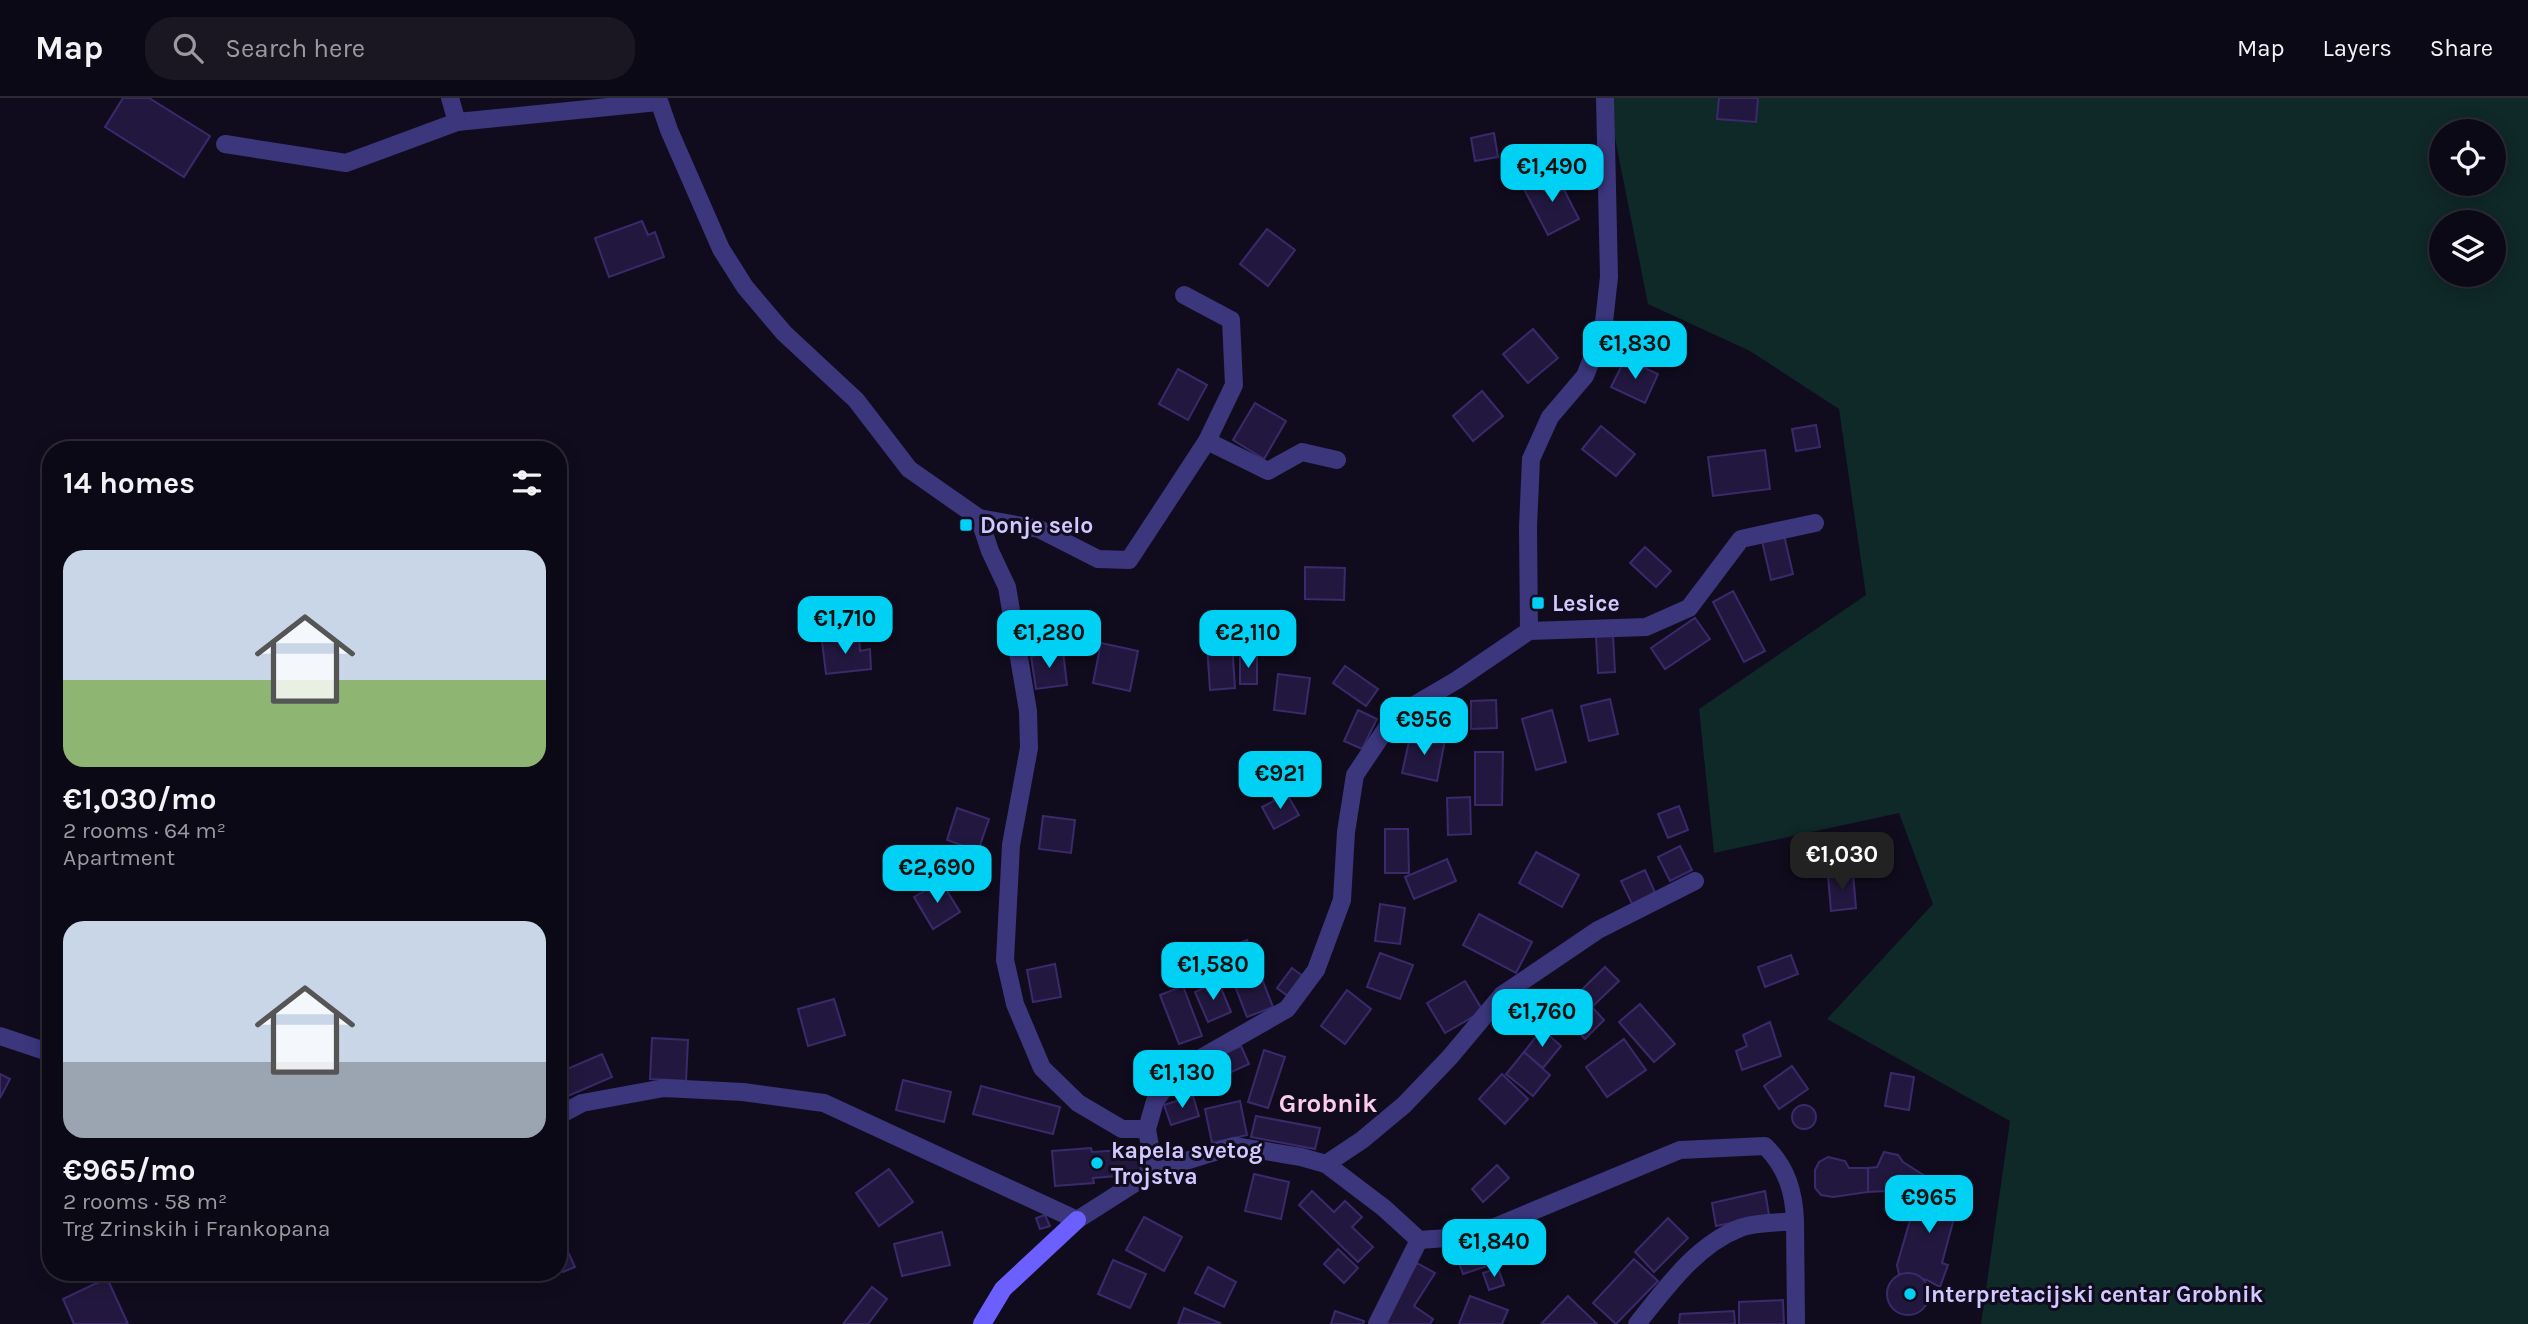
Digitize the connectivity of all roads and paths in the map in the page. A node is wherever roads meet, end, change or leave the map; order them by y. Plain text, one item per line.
1 (450, 98) edge
2 (1605, 98) edge
3 (658, 100) edge
4 (457, 122) junction
5 (225, 144) dead end
6 (1184, 295) dead end
7 (1207, 441) junction
8 (1337, 460) dead end
9 (979, 518) junction
10 (1815, 523) dead end
11 (1530, 631) junction
12 (1695, 881) dead end
13 (0, 1036) edge
14 (42, 1050) edge
15 (567, 1111) edge
16 (1147, 1129) junction
17 (1326, 1164) junction
18 (1154, 1171) junction
19 (1077, 1220) junction
20 (1794, 1221) junction
21 (1419, 1240) junction
22 (1796, 1322) dead end
23 (982, 1324) edge
24 (1377, 1324) edge
25 (1637, 1324) edge

1 - 4 street
2 - 11 street
3 - 4 street
3 - 9 street
4 - 5 street
6 - 7 street
7 - 8 street
7 - 9 street
9 - 16 street
10 - 11 street
11 - 16 street
12 - 17 street
13 - 14 street
15 - 19 street
16 - 18 street
17 - 18 street
17 - 21 street
18 - 19 street
19 - 23 main road
20 - 21 street
20 - 22 street
20 - 25 street
21 - 24 street

